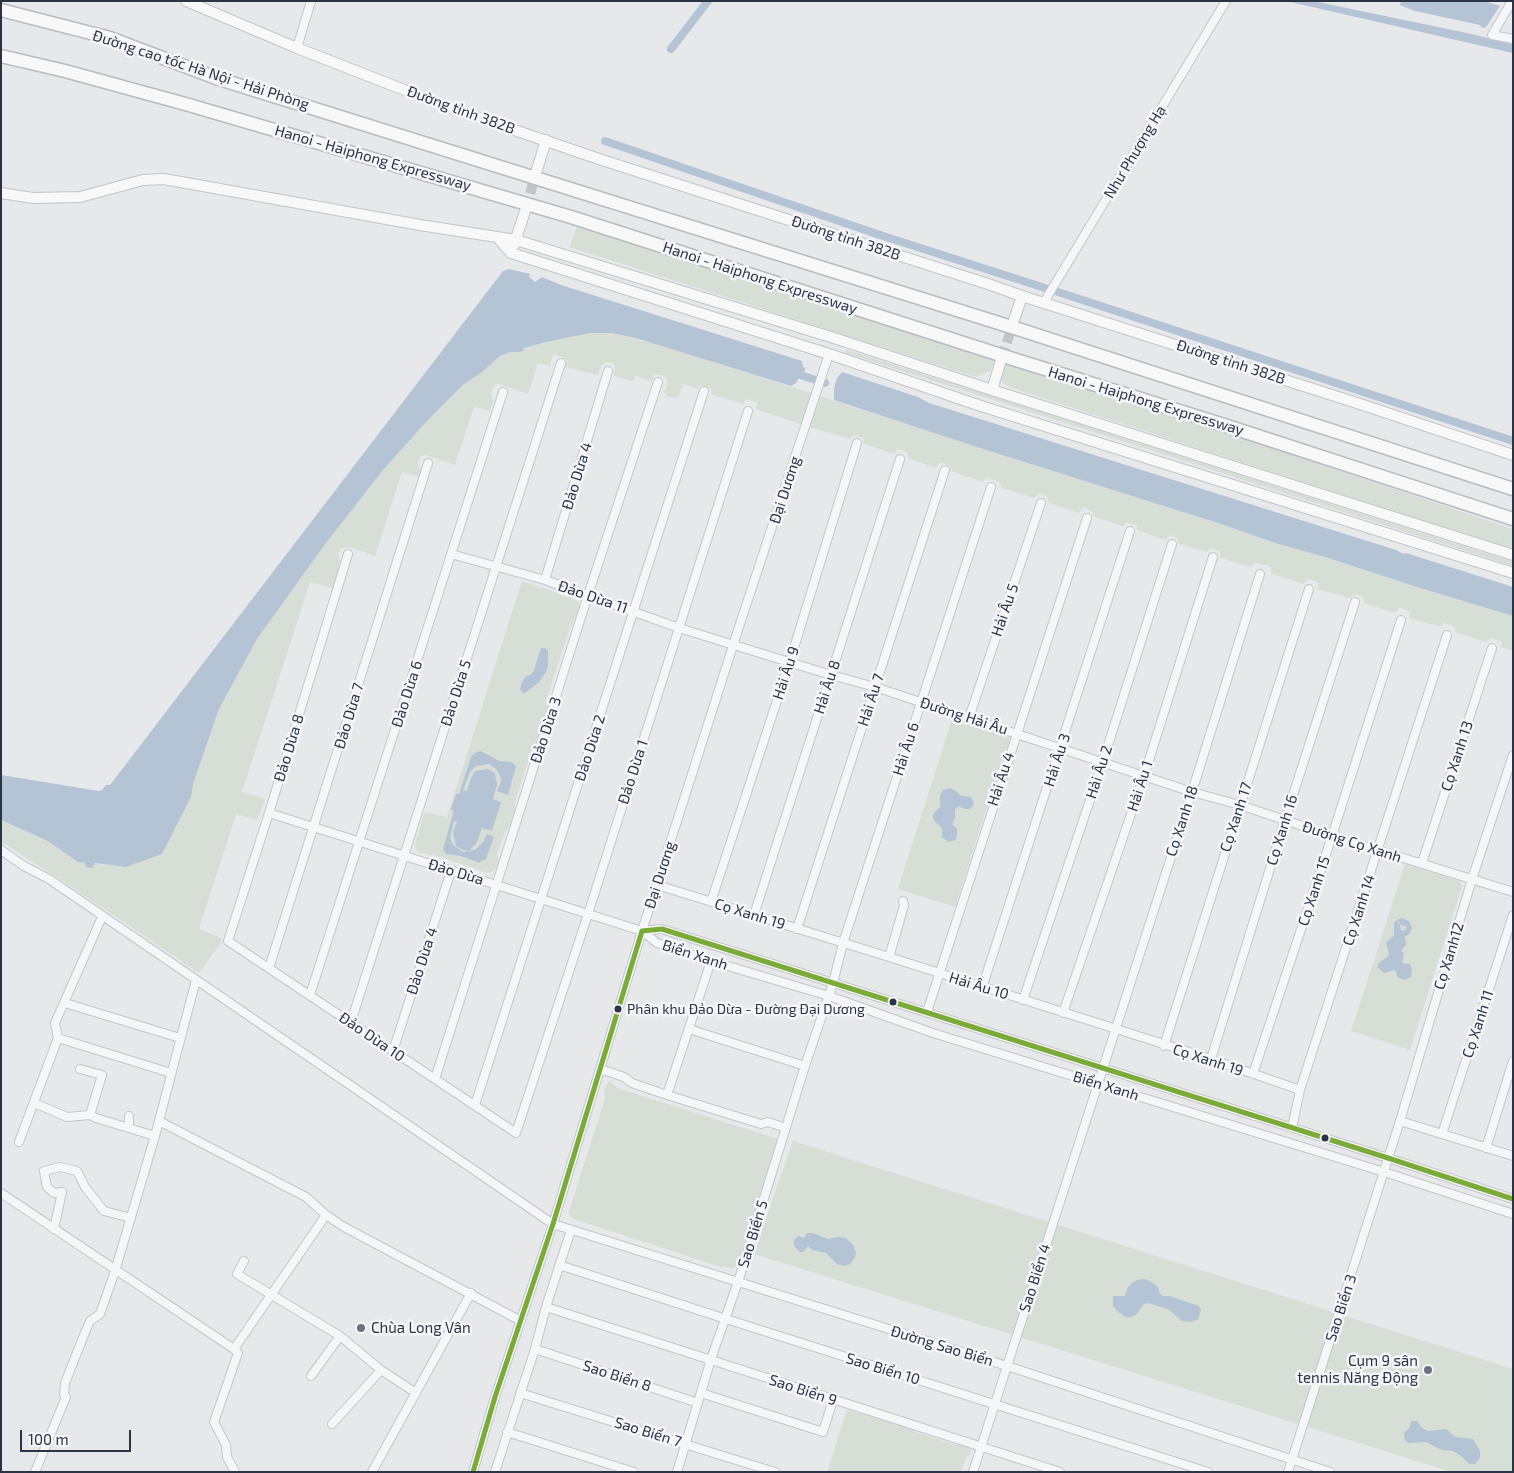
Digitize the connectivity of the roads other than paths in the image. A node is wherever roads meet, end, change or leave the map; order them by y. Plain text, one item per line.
1 (186, 1) edge
2 (311, 1) edge
3 (1226, 1) edge
4 (1512, 1) edge
5 (1, 10) edge
6 (1513, 39) edge
7 (297, 48) junction
8 (1, 56) edge
9 (546, 140) junction
10 (536, 173) tunnel mouth
11 (1, 193) edge
12 (526, 208) tunnel mouth
13 (497, 237) junction
14 (516, 240) junction
15 (512, 253) junction
16 (1022, 296) junction
17 (1044, 302) junction
18 (1014, 320) tunnel mouth
19 (834, 338) junction
20 (1088, 352) junction
21 (829, 354) junction
22 (1002, 357) tunnel mouth
23 (561, 363) dead end
24 (608, 371) dead end
25 (658, 382) dead end
26 (992, 390) junction
27 (704, 391) dead end
28 (503, 392) dead end
29 (748, 411) dead end
30 (1224, 425) junction
31 (857, 443) dead end
32 (1513, 456) edge
33 (900, 459) dead end
34 (428, 463) dead end
35 (945, 470) dead end
36 (1513, 482) edge
37 (991, 487) dead end
38 (1513, 488) edge
39 (1041, 503) dead end
40 (1087, 518) dead end
41 (1513, 520) edge
42 (1513, 527) edge
43 (1130, 531) dead end
44 (1172, 544) dead end
45 (348, 554) dead end
46 (452, 554) junction
47 (1513, 555) edge
48 (1213, 557) dead end
49 (497, 566) junction
50 (1513, 573) edge
51 (1260, 574) dead end
52 (545, 580) junction
53 (1309, 590) dead end
54 (588, 595) junction
55 (1355, 602) dead end
56 (634, 612) junction
57 (1401, 620) dead end
58 (679, 628) junction
59 (1447, 635) dead end
60 (734, 645) junction
61 (1492, 648) dead end
62 (790, 662) junction
63 (831, 675) junction
64 (875, 687) junction
65 (921, 702) junction
66 (969, 718) junction
67 (1016, 733) junction
68 (1061, 748) junction
69 (1513, 755) edge
70 (1103, 761) junction
71 (1144, 776) junction
72 (1192, 792) junction
73 (1240, 805) junction
74 (269, 814) junction
75 (1284, 820) junction
76 (314, 828) junction
77 (1332, 836) junction
78 (359, 842) junction
79 (1, 850) edge
80 (1378, 850) junction
81 (404, 856) junction
82 (1422, 864) junction
83 (451, 871) junction
84 (1472, 879) junction
85 (497, 885) junction
86 (657, 885) junction
87 (1513, 892) edge
88 (541, 899) junction
89 (903, 901) dead end
90 (711, 902) junction
91 (588, 914) junction
92 (754, 914) junction
93 (1513, 915) edge
94 (102, 917) junction
95 (797, 929) junction
96 (642, 931) junction
97 (228, 941) joint
98 (843, 943) junction
99 (889, 957) junction
100 (711, 961) junction
101 (269, 968) junction
102 (939, 974) junction
103 (196, 980) junction
104 (833, 983) junction
105 (982, 988) junction
106 (310, 995) junction
107 (828, 996) junction
108 (1023, 1000) junction
109 (65, 1003) junction
110 (927, 1012) junction
111 (1063, 1013) junction
112 (351, 1022) junction
113 (689, 1029) junction
114 (1115, 1030) junction
115 (58, 1038) junction
116 (180, 1038) junction
117 (1164, 1046) junction
118 (393, 1051) junction
119 (1211, 1060) junction
120 (1513, 1060) edge
121 (805, 1066) junction
122 (1102, 1068) junction
123 (80, 1069) dead end
124 (600, 1069) junction
125 (171, 1073) junction
126 (1253, 1074) junction
127 (435, 1078) junction
128 (1098, 1083) junction
129 (1300, 1090) junction
130 (667, 1094) junction
131 (34, 1103) junction
132 (475, 1105) junction
133 (90, 1115) junction
134 (129, 1116) dead end
135 (159, 1121) junction
136 (1400, 1121) junction
137 (128, 1128) junction
138 (786, 1128) junction
139 (1292, 1128) junction
140 (516, 1133) joint
141 (1442, 1134) junction
142 (155, 1136) junction
143 (19, 1142) dead end
144 (1486, 1148) junction
145 (1513, 1156) edge
146 (1388, 1158) junction
147 (1384, 1172) junction
148 (1, 1193) edge
149 (1513, 1199) edge
150 (1513, 1214) edge
151 (326, 1215) junction
152 (131, 1218) junction
153 (553, 1224) junction
154 (54, 1229) junction
155 (571, 1230) junction
156 (244, 1261) dead end
157 (559, 1265) junction
158 (115, 1271) junction
159 (738, 1282) junction
160 (471, 1293) junction
161 (272, 1296) junction
162 (546, 1307) junction
163 (726, 1319) junction
164 (521, 1321) junction
165 (340, 1336) junction
166 (234, 1349) junction
167 (535, 1349) junction
168 (711, 1359) junction
169 (1007, 1366) junction
170 (381, 1370) junction
171 (311, 1376) dead end
172 (520, 1393) junction
173 (701, 1393) junction
174 (416, 1394) junction
175 (833, 1400) junction
176 (698, 1403) junction
177 (994, 1404) junction
178 (332, 1424) dead end
179 (507, 1432) junction
180 (685, 1444) junction
181 (981, 1447) junction
182 (1292, 1460) junction
183 (476, 1471) edge
184 (35, 1472) edge
185 (235, 1472) edge
186 (372, 1472) edge
187 (494, 1472) edge
188 (634, 1472) edge
189 (678, 1472) edge
190 (775, 1472) edge
191 (973, 1472) edge
192 (1060, 1472) edge
193 (1208, 1472) edge
194 (1288, 1472) edge
195 (1330, 1472) edge

1 - 7 main road, Đường tỉnh 382B
2 - 7 street
3 - 17 street, Như Phượng Hạ
4 - 6 street
5 - 20 highway, Hanoi - Haiphong Expressway
7 - 9 main road, Đường tỉnh 382B
8 - 30 highway, Hanoi - Haiphong Expressway
9 - 10 main road
9 - 16 main road, Đường tỉnh 382B
11 - 13 main road
12 - 14 main road
13 - 14 main road
13 - 15 main road
14 - 15 main road
14 - 19 main road
15 - 21 main road
16 - 17 main road, Đường tỉnh 382B
16 - 18 main road
17 - 32 main road, Đường tỉnh 382B
19 - 21 main road
19 - 26 main road
20 - 36 highway
20 - 38 highway, Hanoi - Haiphong Expressway
21 - 50 main road
21 - 60 street, Đại Dương
22 - 26 main road
23 - 49 street, Đảo Dừa 5
24 - 52 street, Đảo Dừa 4
25 - 54 street, Đảo Dừa 3
26 - 47 main road
27 - 56 street, Đảo Dừa 2
28 - 46 street, Đảo Dừa 6
29 - 58 street, Đảo Dừa 1
30 - 41 highway, Hanoi - Haiphong Expressway
30 - 42 highway
31 - 62 street, Hải Âu 9
33 - 63 street, Hải Âu 8
34 - 76 street, Đảo Dừa 7
35 - 64 street, Hải Âu 7
37 - 65 street, Hải Âu 6
39 - 66 street, Hải Âu 5
40 - 67 street, Hải Âu 4
43 - 68 street, Hải Âu 3
44 - 70 street, Hải Âu 2
45 - 74 street, Đảo Dừa 8
46 - 49 street, Đảo Dừa 11
46 - 78 street, Đảo Dừa 6
48 - 71 street, Hải Âu 1
49 - 52 street, Đảo Dừa 11
49 - 81 street, Đảo Dừa 5
51 - 72 street, Cọ Xanh 18
52 - 54 street, Đảo Dừa 11
53 - 73 street, Cọ Xanh 17
54 - 56 street, Đảo Dừa 11
54 - 85 street, Đảo Dừa 3
55 - 75 street, Cọ Xanh 16
56 - 58 street, Đảo Dừa 11
56 - 88 street, Đảo Dừa 2
57 - 77 street, Cọ Xanh 15
58 - 60 street, Đảo Dừa 11
58 - 91 street, Đảo Dừa 1
59 - 80 street, Cọ Xanh 14
60 - 62 street, Đường Hải Âu
60 - 86 street, Đại Dương
61 - 82 street, Cọ Xanh 13
62 - 63 street, Đường Hải Âu
62 - 90 street, Hải Âu 9
63 - 64 street, Đường Hải Âu
63 - 92 street, Hải Âu 8
64 - 65 street, Đường Hải Âu
64 - 95 street, Hải Âu 7
65 - 66 street, Đường Hải Âu
65 - 98 street, Hải Âu 6
66 - 67 street, Đường Hải Âu
67 - 68 street, Đường Hải Âu
67 - 102 street, Hải Âu 4
68 - 70 street, Đường Hải Âu
68 - 105 street, Hải Âu 3
69 - 84 street, Cọ Xanh12
70 - 71 street, Đường Hải Âu
70 - 108 street, Hải Âu 2
71 - 72 street, Đường Hải Âu
71 - 111 street, Hải Âu 1
72 - 73 street, Đường Cọ Xanh
72 - 114 street, Cọ Xanh 18
73 - 75 street, Đường Cọ Xanh
73 - 117 street, Cọ Xanh 17
74 - 76 street, Đảo Dừa
74 - 97 street, Đảo Dừa 8
75 - 77 street, Đường Cọ Xanh
75 - 119 street, Cọ Xanh 16
76 - 78 street, Đảo Dừa
76 - 101 street, Đảo Dừa 7
77 - 80 street, Đường Cọ Xanh
77 - 126 street, Cọ Xanh 15
78 - 81 street, Đảo Dừa
78 - 106 street, Đảo Dừa 6
79 - 94 street, Đường Sao Biển
80 - 82 street, Đường Cọ Xanh
80 - 129 street, Cọ Xanh 14
81 - 83 street, Đảo Dừa
81 - 112 street, Đảo Dừa 5
82 - 84 street, Đường Cọ Xanh
83 - 85 street, Đảo Dừa
83 - 118 street, Đảo Dừa 4
84 - 87 street, Đường Cọ Xanh
84 - 136 street, Cọ Xanh12
85 - 88 street, Đảo Dừa
85 - 127 street, Đảo Dừa 3
86 - 90 street, Cọ Xanh 19
86 - 96 street, Đại Dương
88 - 91 street, Đảo Dừa
88 - 132 street, Đảo Dừa 2
89 - 99 street
90 - 92 street, Cọ Xanh 19
91 - 96 street, Đảo Dừa
91 - 140 street, Đảo Dừa 1
92 - 95 street, Cọ Xanh 19
93 - 141 street, Cọ Xanh 11
94 - 103 street, Đường Sao Biển
94 - 109 street
95 - 98 street, Cọ Xanh 19
96 - 100 street, Biển Xanh
96 - 104 street, Biển Xanh
96 - 124 street, Đại Dương
97 - 101 street, Đảo Dừa 10
98 - 99 street, Hải Âu 10
98 - 104 street, Hải Âu 6
99 - 102 street, Hải Âu 10
100 - 107 street, Biển Xanh
100 - 113 street
101 - 106 street, Đảo Dừa 10
102 - 105 street, Hải Âu 10
102 - 110 street, Hải Âu 4
103 - 116 street
103 - 153 street, Đường Sao Biển
104 - 107 street
104 - 110 street, Biển Xanh
105 - 108 street, Hải Âu 10
106 - 112 street, Đảo Dừa 10
107 - 121 street, Sao Biển 5
107 - 128 street, Biển Xanh
108 - 111 street, Hải Âu 10
109 - 115 street
109 - 116 street
110 - 122 street, Biển Xanh
111 - 114 street, Hải Âu 10
112 - 118 street, Đảo Dừa 10
113 - 121 street
113 - 130 street
114 - 117 street, Cọ Xanh 19
114 - 122 street, Cọ Xanh 18
115 - 125 street
115 - 131 street
116 - 125 street
117 - 119 street, Cọ Xanh 19
118 - 127 street, Đảo Dừa 10
119 - 126 street, Cọ Xanh 19
120 - 144 street
121 - 138 street, Sao Biển 5
122 - 128 street, Sao Biển 4
122 - 139 street, Biển Xanh
123 - 133 street
124 - 130 street
124 - 153 street, Đại Dương
125 - 135 street
126 - 129 street, Cọ Xanh 19
127 - 132 street, Đảo Dừa 10
128 - 147 street, Biển Xanh
128 - 169 street, Sao Biển 4
129 - 139 street, Cọ Xanh 14
130 - 138 street
131 - 133 street
131 - 143 street
132 - 140 street, Đảo Dừa 10
133 - 137 street
134 - 137 street
135 - 142 street
135 - 151 street
136 - 141 street
136 - 146 street, Cọ Xanh12
137 - 142 street
138 - 159 street, Sao Biển 5
139 - 146 street, Biển Xanh
141 - 144 street
142 - 152 street
144 - 145 street
146 - 147 street
146 - 149 street, Biển Xanh
147 - 150 street, Biển Xanh
147 - 182 street, Sao Biển 3
148 - 154 street
151 - 160 street
151 - 161 street
152 - 154 street
152 - 158 street
153 - 155 street, Đường Sao Biển
153 - 164 street, Đại Dương
154 - 158 street
155 - 157 street
155 - 159 street, Đường Sao Biển
156 - 161 street
157 - 162 street
157 - 163 street, Sao Biển 10
158 - 166 street
158 - 184 street
159 - 163 street, Sao Biển 5
159 - 169 street, Đường Sao Biển
160 - 164 street
160 - 174 street
161 - 165 street
161 - 166 street
162 - 167 street
162 - 168 street, Sao Biển 9
163 - 168 street, Sao Biển 5
163 - 177 street, Sao Biển 10
164 - 183 street, Đại Dương
165 - 170 street
165 - 171 street
166 - 185 street
167 - 172 street
167 - 176 street, Sao Biển 8
168 - 173 street, Sao Biển 5
168 - 175 street, Sao Biển 9
169 - 177 street, Sao Biển 4
169 - 182 street, Đường Sao Biển
170 - 174 street
170 - 178 street
172 - 179 street
172 - 180 street, Sao Biển 7
173 - 175 street
173 - 176 street, Sao Biển 5
174 - 186 street
175 - 181 street, Sao Biển 9
176 - 180 street, Sao Biển 5
177 - 181 street, Sao Biển 4
177 - 193 street, Sao Biển 10
179 - 187 street
179 - 188 street
180 - 189 street, Sao Biển 5
180 - 190 street, Sao Biển 7
181 - 191 street, Sao Biển 4
181 - 192 street, Sao Biển 9
182 - 194 street, Sao Biển 3
182 - 195 street, Đường Sao Biển

